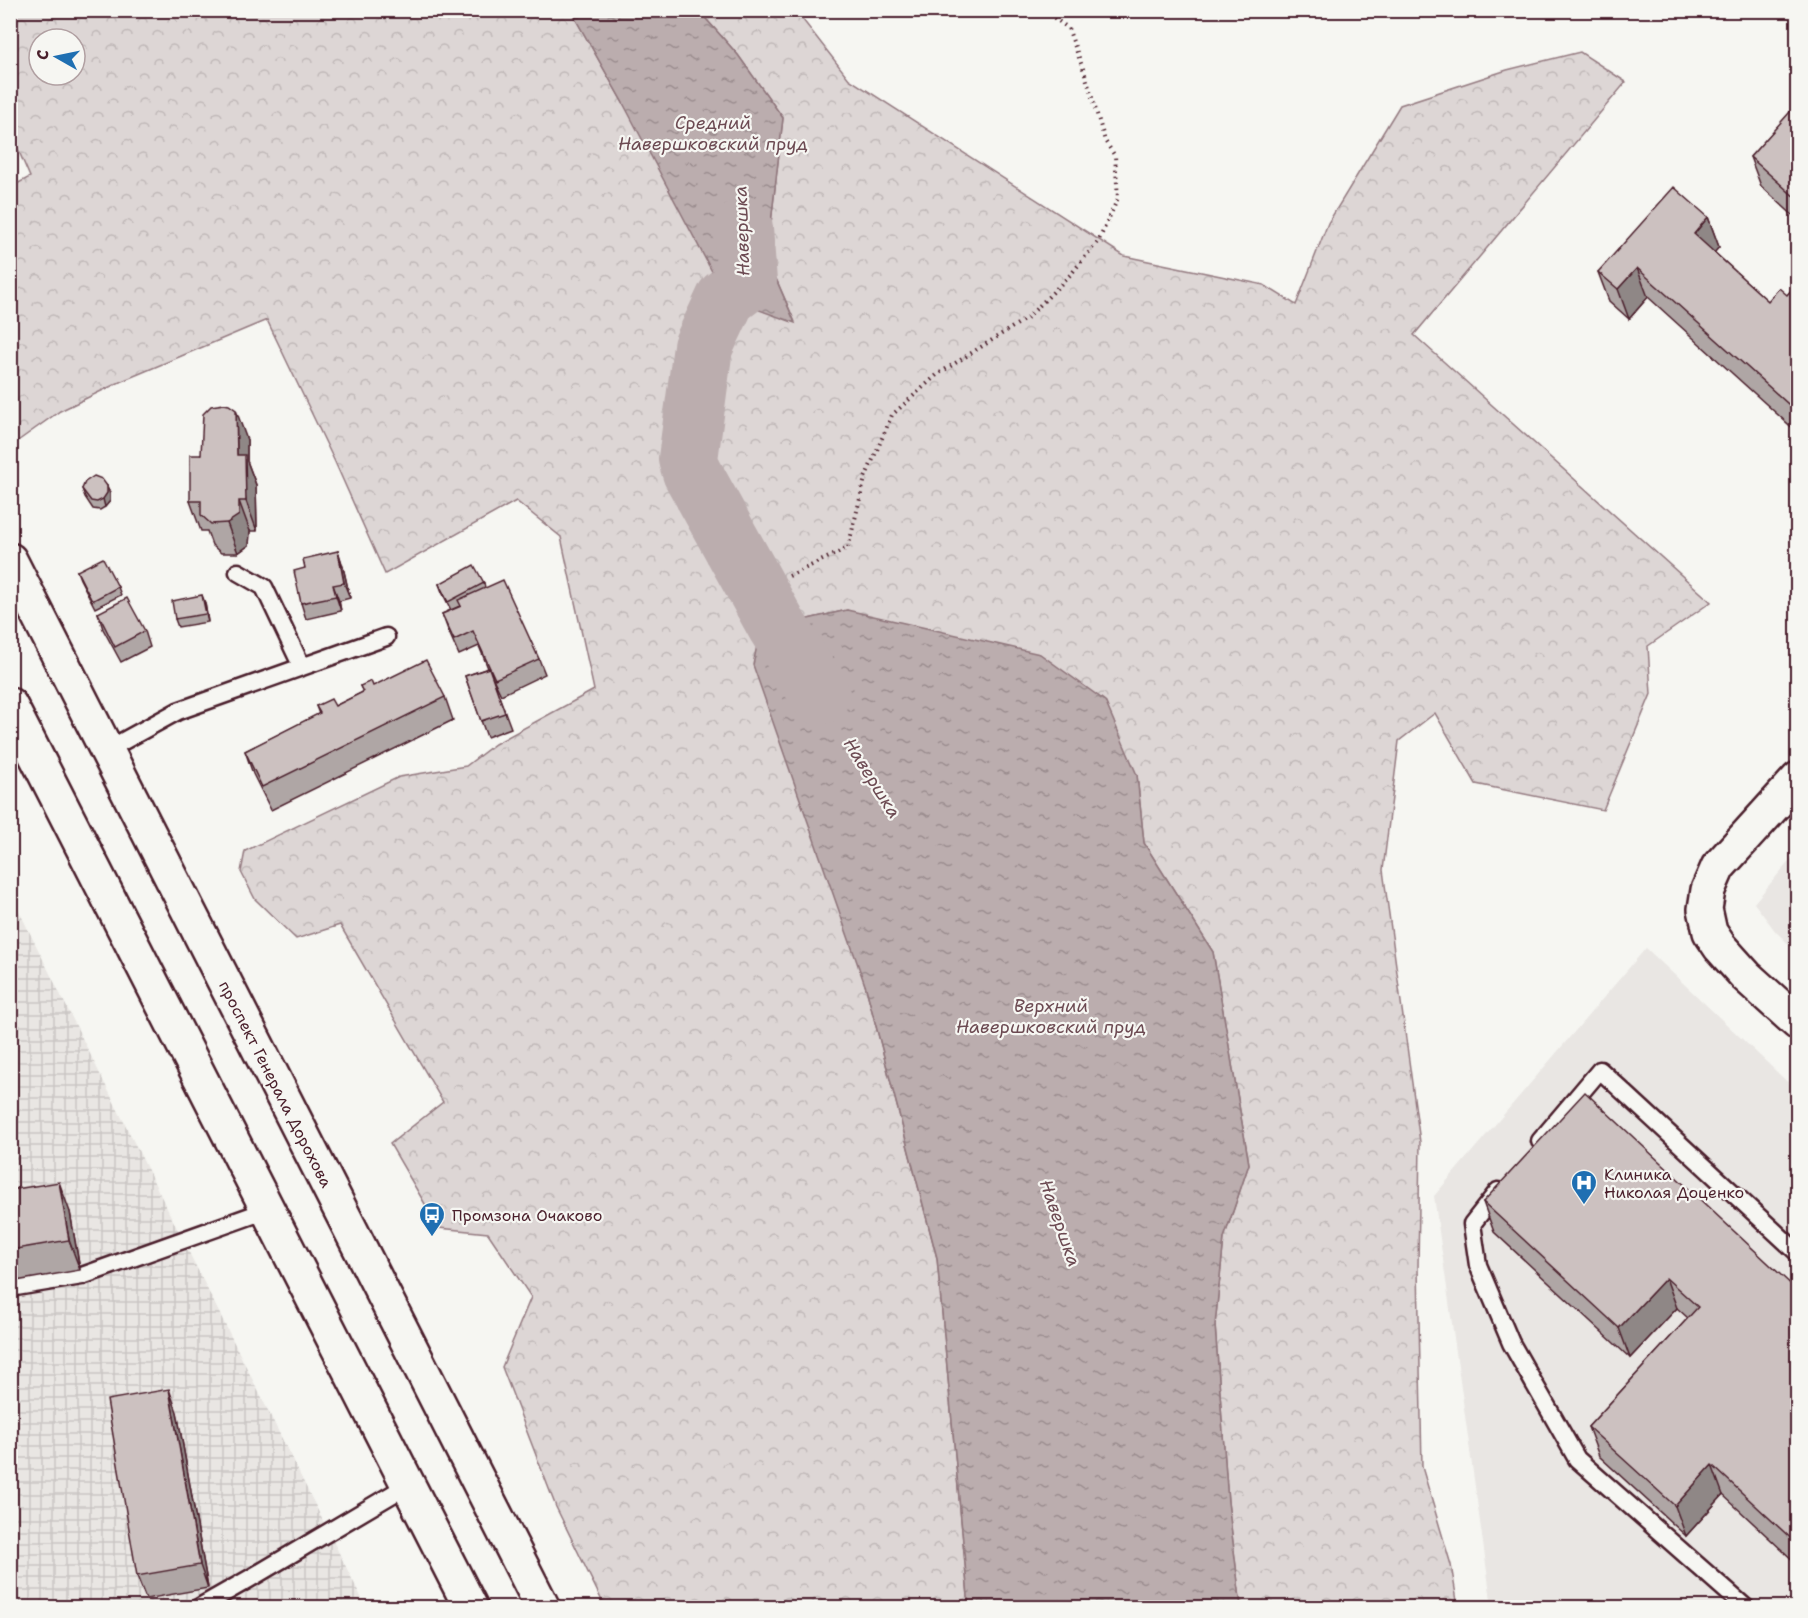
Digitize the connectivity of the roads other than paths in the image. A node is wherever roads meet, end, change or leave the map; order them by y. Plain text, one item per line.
1 (10, 560) edge
2 (238, 572) dead end
3 (386, 637) dead end
4 (302, 667) junction
5 (13, 718) edge
6 (107, 750) junction
7 (1797, 779) edge
8 (1797, 1023) edge
9 (1528, 1156) edge
10 (1505, 1182) edge
11 (267, 1210) junction
12 (1797, 1252) edge
13 (10, 1288) edge
14 (408, 1485) junction
15 (198, 1608) edge
16 (471, 1608) edge
17 (543, 1608) edge
18 (1746, 1608) edge

1 - 6 main road, проспект Генерала Дорохова
2 - 4 lane
3 - 4 lane
4 - 6 lane
5 - 11 main road
6 - 17 main road, проспект Генерала Дорохова
7 - 8 main road
9 - 12 lane
10 - 18 lane
11 - 13 lane
11 - 14 main road
14 - 15 lane
14 - 16 main road

